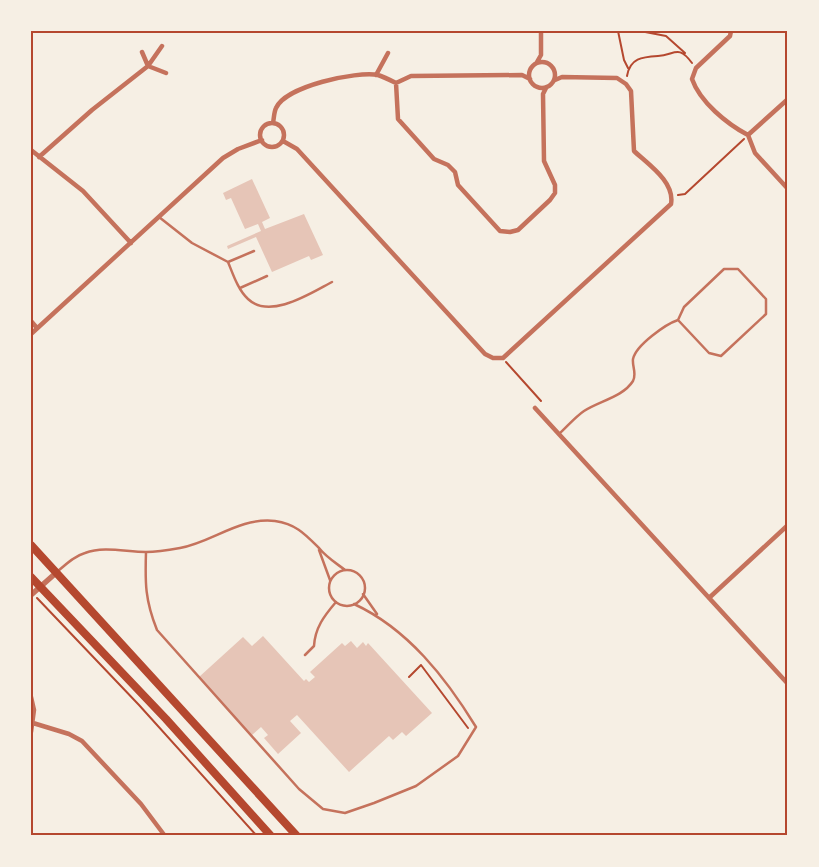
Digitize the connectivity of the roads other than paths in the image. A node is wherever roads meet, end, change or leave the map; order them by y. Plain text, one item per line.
1 (541, 31) edge
2 (731, 31) edge
3 (162, 46) dead end
4 (142, 52) dead end
5 (388, 53) dead end
6 (541, 55) junction
7 (545, 61) junction
8 (537, 62) junction
9 (148, 66) junction
10 (529, 71) junction
11 (166, 72) dead end
12 (556, 72) junction
13 (376, 75) junction
14 (522, 75) junction
15 (562, 77) junction
16 (530, 79) junction
17 (555, 80) junction
18 (396, 83) junction
19 (538, 88) junction
20 (546, 88) junction
21 (543, 94) junction
22 (788, 99) edge
23 (273, 123) junction
24 (748, 135) junction
25 (262, 140) junction
26 (283, 141) junction
27 (31, 150) edge
28 (39, 157) junction
29 (788, 189) edge
30 (159, 217) junction
31 (131, 243) junction
32 (254, 251) dead end
33 (228, 262) junction
34 (267, 276) dead end
35 (332, 282) dead end
36 (240, 288) junction
37 (678, 320) junction
38 (31, 321) edge
39 (37, 328) junction
40 (31, 334) edge
41 (535, 408) dead end
42 (559, 434) junction
43 (788, 524) edge
44 (31, 545) edge
45 (319, 549) junction
46 (146, 552) junction
47 (345, 570) junction
48 (57, 572) junction
49 (31, 577) edge
50 (330, 581) junction
51 (40, 587) junction
52 (363, 594) junction
53 (31, 595) edge
54 (708, 598) junction
55 (336, 602) junction
56 (354, 604) junction
57 (377, 615) junction
58 (305, 655) dead end
59 (788, 684) edge
60 (31, 698) edge
61 (33, 723) junction
62 (31, 732) edge
63 (165, 836) edge
64 (271, 836) edge
65 (297, 836) edge

1 - 6 street
2 - 24 street
3 - 9 street
4 - 9 street
5 - 13 street
6 - 7 street
6 - 8 street
7 - 8 street
7 - 12 street
8 - 10 street
9 - 11 street
9 - 28 street
10 - 14 street
10 - 16 street
12 - 15 street
12 - 17 street
13 - 18 street
13 - 23 street
14 - 16 street
14 - 18 street
15 - 17 street
15 - 26 street
16 - 19 street
17 - 20 street
18 - 21 street
19 - 20 street
19 - 21 street
20 - 21 street
22 - 24 street
23 - 25 street
23 - 26 street
24 - 29 street
25 - 26 street
25 - 30 street
27 - 28 street
28 - 31 street
30 - 31 street
30 - 33 lane
31 - 39 street
32 - 33 lane
33 - 36 lane
34 - 36 lane
35 - 36 lane
37 - 37 lane
37 - 42 lane
38 - 39 street
39 - 40 street
41 - 42 street
42 - 54 street
43 - 54 street
44 - 48 main road
45 - 46 lane
45 - 47 lane
45 - 50 lane
46 - 48 lane
46 - 57 lane
47 - 50 lane
47 - 52 lane
48 - 51 street
48 - 65 main road
49 - 51 main road
50 - 55 lane
51 - 53 street
51 - 64 main road
52 - 56 lane
52 - 57 lane
54 - 59 street
55 - 56 lane
55 - 58 lane
56 - 57 lane
60 - 61 street
61 - 62 street
61 - 63 street

